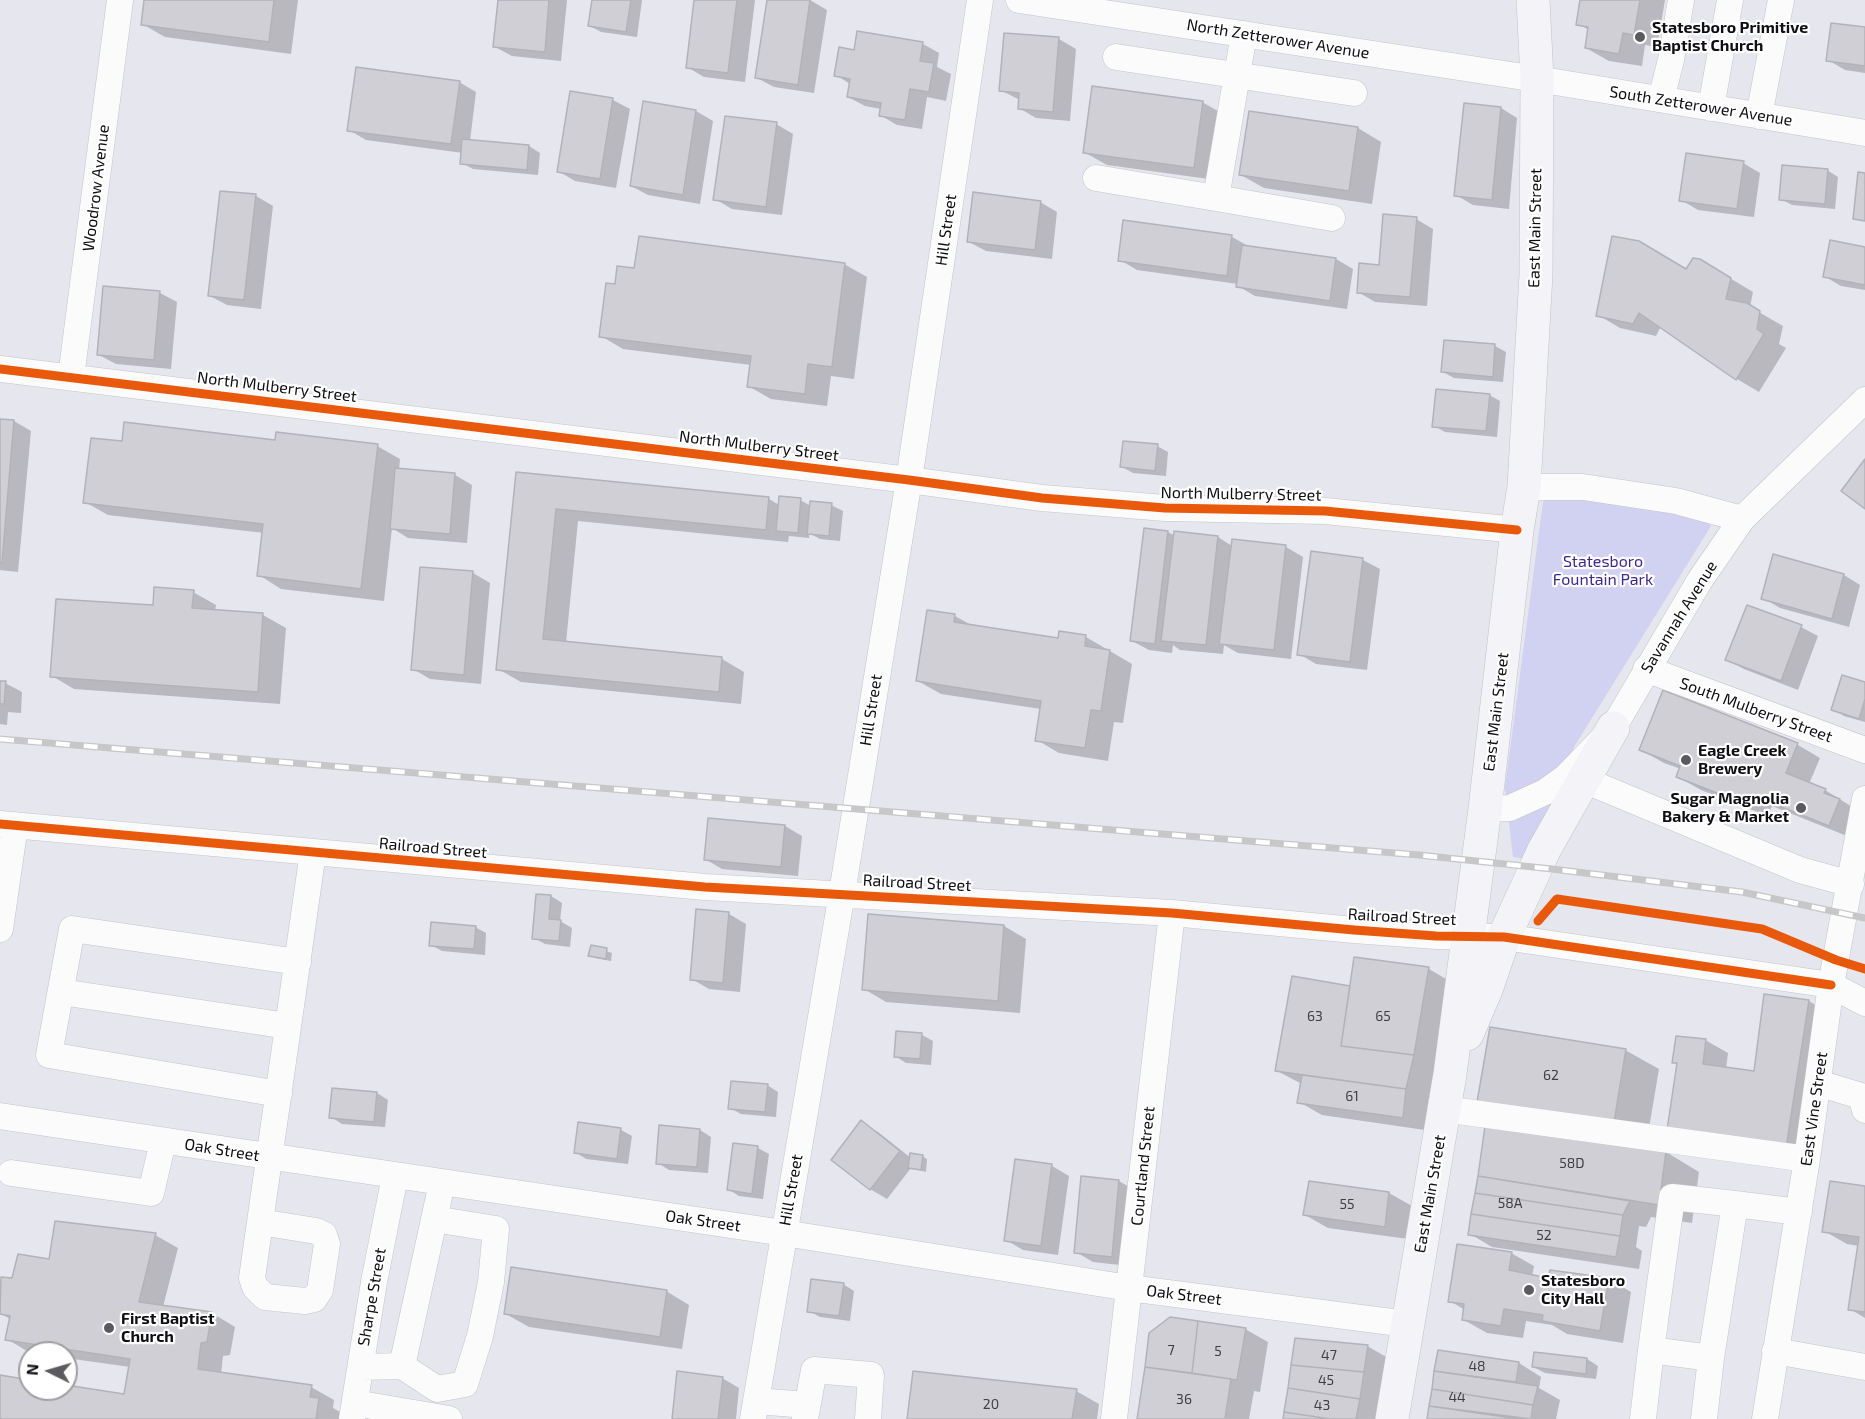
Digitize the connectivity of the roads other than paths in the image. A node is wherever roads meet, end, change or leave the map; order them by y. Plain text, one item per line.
1 (120, 0) edge
2 (980, 0) edge
3 (1019, 0) edge
4 (1533, 0) edge
5 (1681, 0) edge
6 (1731, 0) edge
7 (1781, 0) edge
8 (1244, 34) junction
9 (1116, 57) dead end
10 (1236, 75) junction
11 (1537, 79) junction
12 (1354, 93) dead end
13 (1661, 99) junction
14 (1712, 108) junction
15 (1759, 116) junction
16 (1865, 133) edge
17 (1096, 178) dead end
18 (1216, 198) junction
19 (1332, 218) dead end
20 (0, 369) edge
21 (71, 377) junction
22 (1860, 411) edge
23 (909, 480) junction
24 (1524, 487) junction
25 (1742, 519) junction
26 (1517, 530) junction
27 (1647, 669) junction
28 (1613, 728) junction
29 (1865, 750) edge
30 (1584, 780) junction
31 (1865, 800) edge
32 (1485, 809) junction
33 (7, 825) edge
34 (313, 852) junction
35 (1851, 884) junction
36 (842, 893) junction
37 (1172, 913) junction
38 (0, 929) edge
39 (1468, 936) junction
40 (1504, 937) junction
41 (298, 962) junction
42 (1831, 985) junction
43 (61, 992) junction
44 (1865, 1003) edge
45 (288, 1026) junction
46 (1450, 1074) junction
47 (1818, 1083) junction
48 (279, 1094) junction
49 (1864, 1098) edge
50 (1444, 1109) junction
51 (0, 1116) edge
52 (163, 1141) junction
53 (270, 1157) junction
54 (1807, 1160) junction
55 (11, 1173) dead end
56 (395, 1176) junction
57 (442, 1183) junction
58 (489, 1190) junction
59 (1735, 1204) junction
60 (1798, 1212) junction
61 (434, 1220) junction
62 (260, 1222) dead end
63 (480, 1226) junction
64 (784, 1233) junction
65 (1129, 1288) junction
66 (1407, 1324) junction
67 (1651, 1350) junction
68 (1775, 1351) junction
69 (1711, 1358) junction
70 (361, 1366) junction
71 (402, 1366) junction
72 (1865, 1367) edge
73 (754, 1410) edge
74 (353, 1411) edge
75 (806, 1412) edge
76 (449, 1419) edge
77 (868, 1419) edge
78 (1114, 1419) edge
79 (1392, 1419) edge
80 (1643, 1419) edge
81 (1704, 1419) edge
82 (1765, 1419) edge

1 - 21 street, Woodrow Avenue
2 - 23 street, Hill Street
3 - 8 street, North Zetterower Avenue
4 - 11 main road, East Main Street
5 - 13 street
6 - 14 street
7 - 15 street
8 - 10 street
8 - 11 street, North Zetterower Avenue
9 - 10 street
10 - 12 street
10 - 18 street
11 - 13 street, South Zetterower Avenue
11 - 24 main road, East Main Street
13 - 14 street, South Zetterower Avenue
14 - 15 street, South Zetterower Avenue
15 - 16 street, South Zetterower Avenue
17 - 18 street
18 - 19 street
20 - 21 street, North Mulberry Street
21 - 23 street, North Mulberry Street
22 - 25 street, Savannah Avenue
23 - 26 street, North Mulberry Street
23 - 36 street, Hill Street
24 - 25 street
24 - 26 main road, East Main Street
25 - 27 street, Savannah Avenue
26 - 32 main road, East Main Street
27 - 28 street, Savannah Avenue
27 - 29 street, South Mulberry Street
28 - 30 main road
28 - 32 street, Savannah Avenue
30 - 35 street
30 - 40 main road
31 - 35 street, East Vine Street
32 - 39 main road, East Main Street
32 - 40 main road
33 - 34 street, Railroad Street
33 - 38 street
34 - 36 street, Railroad Street
34 - 41 street
35 - 42 street, East Vine Street
36 - 37 street, Railroad Street
36 - 64 street, Hill Street
37 - 39 street, Railroad Street
37 - 65 street, Courtland Street
39 - 40 street, Railroad Street
39 - 46 main road, East Main Street
40 - 42 street, Railroad Street
40 - 46 main road
41 - 43 street
41 - 45 street
42 - 44 street, Railroad Street
42 - 47 street, East Vine Street
43 - 45 street
43 - 48 street
45 - 48 street
46 - 50 main road, East Main Street
47 - 49 street
47 - 54 street, East Vine Street
48 - 53 street
50 - 54 street
50 - 66 main road, East Main Street
51 - 52 street, Oak Street
52 - 53 street, Oak Street
52 - 55 street
53 - 56 street, Oak Street
53 - 62 street
54 - 60 street, East Vine Street
56 - 57 street, Oak Street
56 - 70 street, Sharpe Street
57 - 58 street, Oak Street
57 - 61 street
58 - 63 street
58 - 64 street, Oak Street
59 - 60 street
59 - 67 street
59 - 69 street
60 - 68 street, East Vine Street
61 - 63 street
61 - 71 street
63 - 71 street
64 - 65 street, Oak Street
64 - 73 street, Hill Street
65 - 66 street, Oak Street
65 - 78 street, Courtland Street
66 - 79 main road, East Main Street
67 - 69 street
67 - 80 street
68 - 72 street
68 - 82 street, East Vine Street
69 - 81 street
70 - 71 street
70 - 74 street, Sharpe Street
73 - 75 street
74 - 76 street
75 - 77 street

